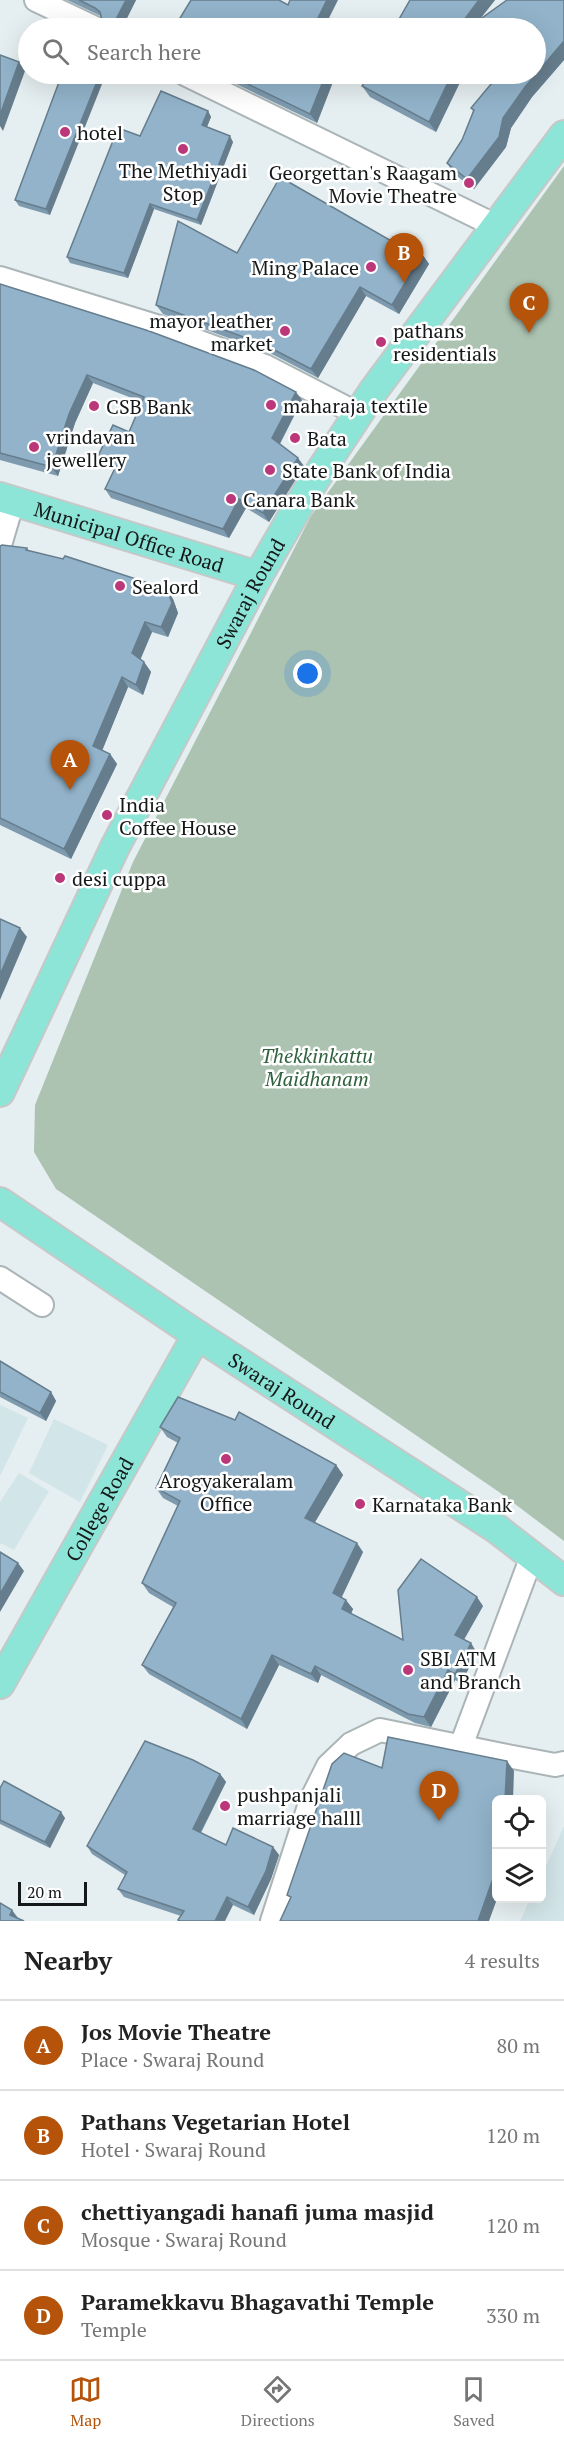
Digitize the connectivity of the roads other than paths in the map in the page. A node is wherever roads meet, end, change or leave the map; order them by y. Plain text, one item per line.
1 (36, 0) edge
2 (74, 18) edge
3 (205, 84) edge
4 (564, 135) edge
5 (496, 226) junction
6 (0, 278) edge
7 (358, 414) junction
8 (7, 499) edge
9 (0, 544) edge
10 (258, 576) junction
11 (0, 1092) edge
12 (0, 1202) edge
13 (0, 1278) edge
14 (42, 1305) dead end
15 (197, 1335) junction
16 (532, 1556) junction
17 (564, 1581) edge
18 (0, 1684) edge
19 (460, 1746) junction
20 (564, 1763) edge
21 (272, 1921) edge

1 - 2 street
3 - 5 street
4 - 5 main road, Swaraj Round
5 - 7 main road, Swaraj Round
6 - 7 street
7 - 10 main road, Swaraj Round
8 - 9 street
8 - 10 main road, Municipal Office Road
10 - 11 main road, Swaraj Round
12 - 15 main road, Swaraj Round
13 - 14 street
15 - 16 main road, Swaraj Round
15 - 18 main road, College Road
16 - 17 main road, Swaraj Round
16 - 19 street
19 - 20 street
19 - 21 street

